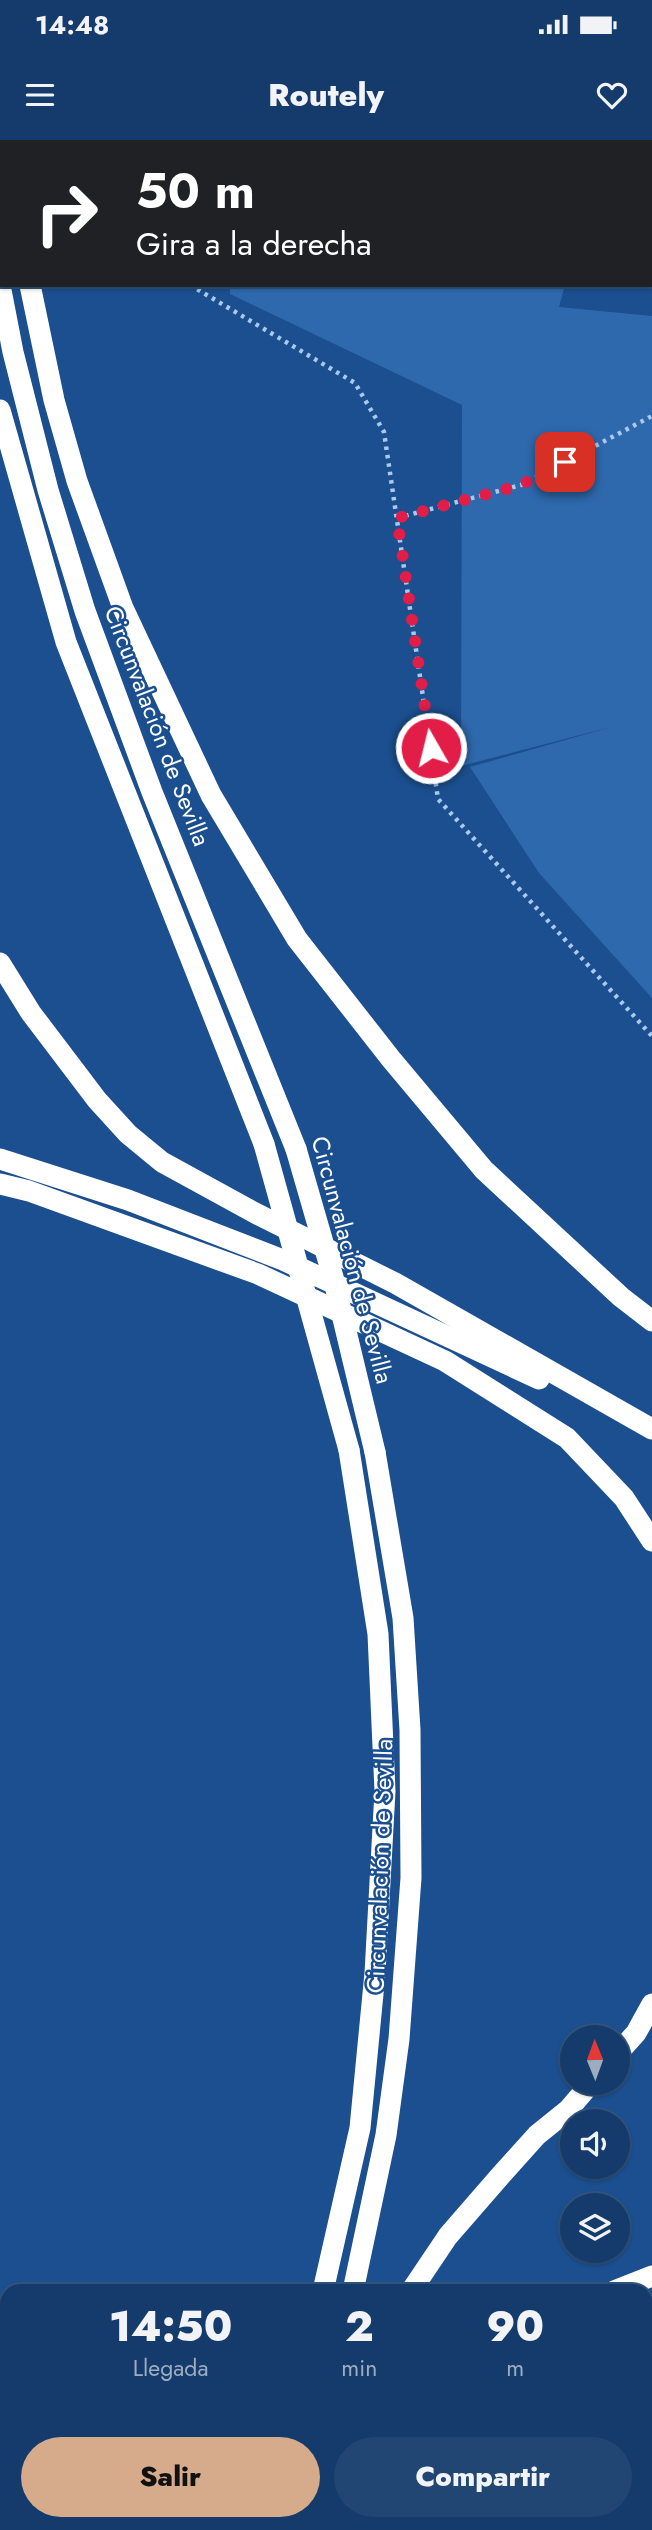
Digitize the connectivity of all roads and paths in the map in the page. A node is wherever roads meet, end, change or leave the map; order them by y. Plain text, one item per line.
1 (0, 287) edge
2 (30, 287) edge
3 (193, 287) edge
4 (0, 410) edge
5 (652, 416) edge
6 (397, 518) junction
7 (0, 963) edge
8 (652, 1036) edge
9 (0, 1159) edge
10 (0, 1184) edge
11 (652, 1321) edge
12 (652, 1430) edge
13 (652, 1541) edge
14 (652, 2004) edge
15 (630, 2040) edge
16 (581, 2095) edge
17 (652, 2276) edge
18 (325, 2284) edge
19 (354, 2284) edge
20 (416, 2284) edge
21 (632, 2284) edge

1 - 19 highway, Circunvalación de Sevilla, bridge
2 - 11 highway
3 - 6 path
4 - 18 highway, bridge
5 - 6 path
6 - 8 path
7 - 12 highway
9 - 12 highway
10 - 13 highway
14 - 15 highway
16 - 20 highway
17 - 21 highway

